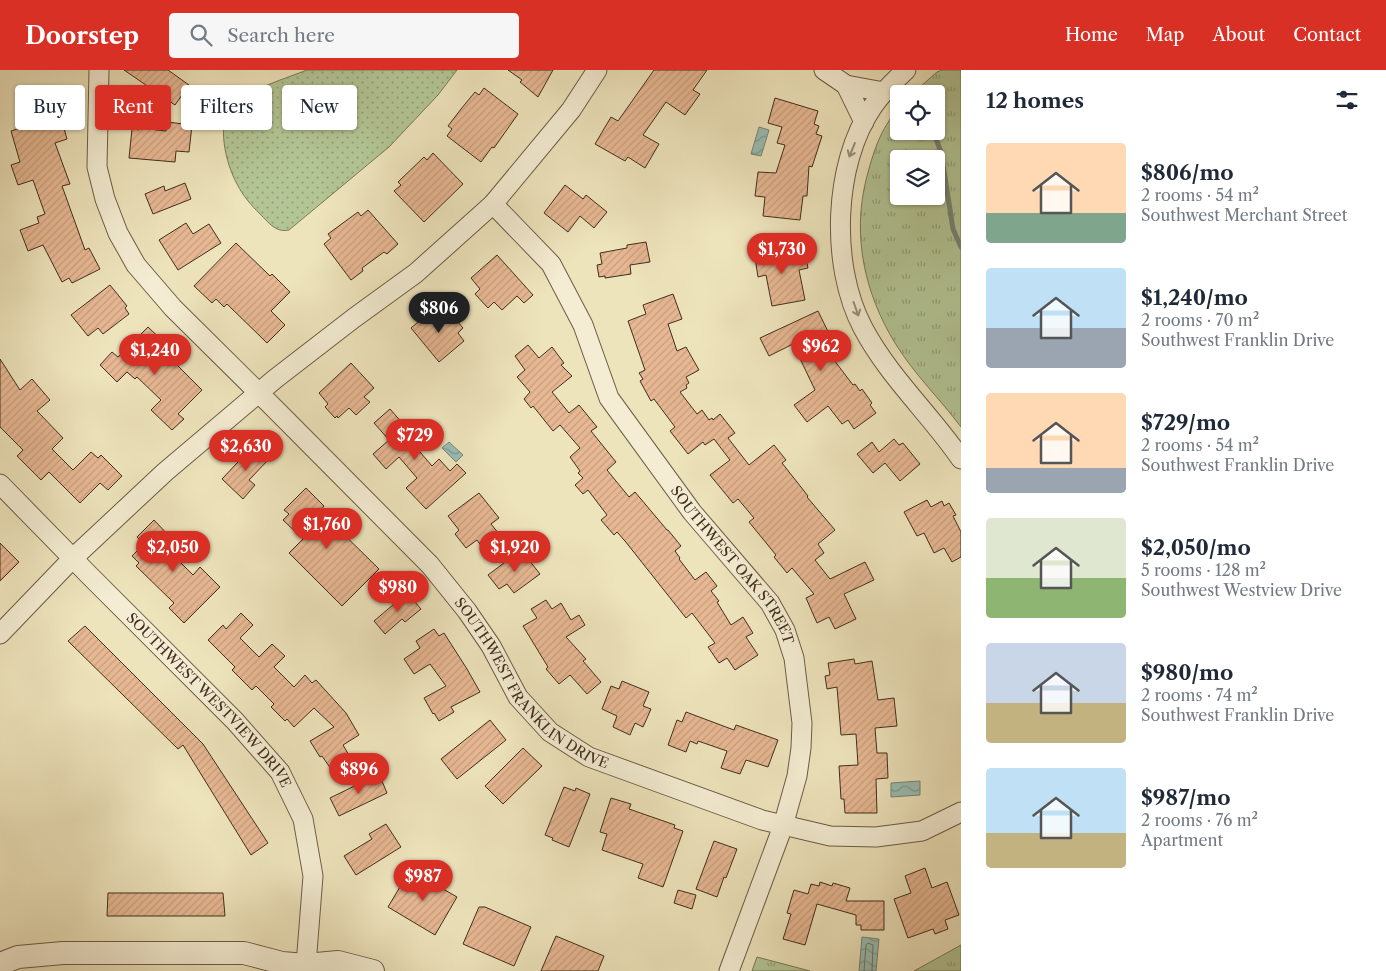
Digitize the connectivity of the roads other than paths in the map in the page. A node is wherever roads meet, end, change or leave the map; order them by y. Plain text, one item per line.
1 (99, 70) edge
2 (598, 70) edge
3 (824, 70) edge
4 (906, 70) edge
5 (846, 86) junction
6 (884, 92) junction
7 (864, 122) junction
8 (493, 204) junction
9 (258, 393) junction
10 (961, 459) edge
11 (0, 484) edge
12 (72, 559) junction
13 (0, 634) edge
14 (961, 812) edge
15 (783, 826) junction
16 (282, 963) junction
17 (0, 964) edge
18 (313, 968) edge
19 (30, 971) edge
20 (373, 971) edge
21 (730, 971) edge

1 - 9 street, SOUTHWEST FRANKLIN DRIVE
2 - 8 street
3 - 5 street
4 - 6 street
5 - 6 street
5 - 7 street
6 - 7 street
7 -> 10 street
8 - 9 street
8 - 15 street, SOUTHWEST OAK STREET
9 - 12 street
9 - 15 street, SOUTHWEST FRANKLIN DRIVE
11 - 12 street, SOUTHWEST WESTVIEW DRIVE
12 - 13 street
12 - 18 street, SOUTHWEST WESTVIEW DRIVE
14 - 15 street, SOUTHWEST FRANKLIN DRIVE
15 - 21 street, SOUTHWEST OAK STREET
16 - 17 street
16 - 18 street
16 - 19 street
18 - 20 street

